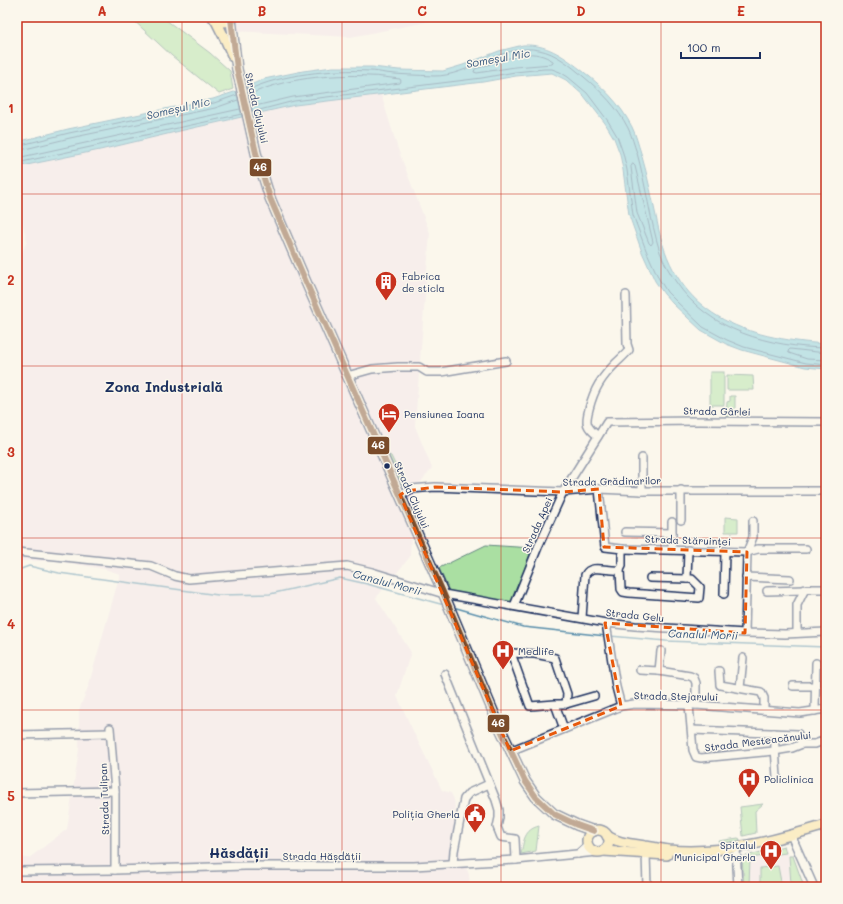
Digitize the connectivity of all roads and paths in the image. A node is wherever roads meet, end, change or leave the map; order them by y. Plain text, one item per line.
1 (214, 18) edge
2 (232, 18) edge
3 (238, 69) junction
4 (626, 295) dead end
5 (506, 361) dead end
6 (347, 376) junction
7 (607, 422) joint
8 (826, 422) edge
9 (598, 436) junction
10 (642, 458) dead end
11 (599, 489) junction
12 (681, 490) junction
13 (642, 491) junction
14 (826, 491) edge
15 (563, 492) junction
16 (400, 495) junction
17 (681, 520) dead end
18 (753, 521) dead end
19 (672, 522) dead end
20 (625, 532) dead end
21 (672, 533) junction
22 (622, 549) junction
23 (672, 549) junction
24 (806, 549) dead end
25 (688, 550) junction
26 (725, 551) junction
27 (17, 552) edge
28 (747, 552) junction
29 (620, 570) junction
30 (746, 577) junction
31 (650, 578) dead end
32 (790, 578) dead end
33 (687, 579) junction
34 (826, 589) edge
35 (805, 590) junction
36 (767, 591) dead end
37 (724, 594) dead end
38 (445, 598) junction
39 (514, 606) junction
40 (582, 618) junction
41 (606, 623) junction
42 (826, 632) edge
43 (745, 633) junction
44 (797, 633) junction
45 (661, 651) dead end
46 (743, 658) dead end
47 (816, 663) dead end
48 (640, 670) dead end
49 (660, 671) junction
50 (719, 672) dead end
51 (445, 674) dead end
52 (793, 686) dead end
53 (815, 686) junction
54 (740, 688) junction
55 (594, 696) dead end
56 (555, 704) junction
57 (566, 704) junction
58 (692, 705) junction
59 (621, 706) junction
60 (764, 709) junction
61 (826, 709) edge
62 (815, 711) junction
63 (564, 729) junction
64 (692, 730) junction
65 (774, 733) junction
66 (17, 735) edge
67 (826, 738) edge
68 (802, 744) junction
69 (774, 751) junction
70 (510, 752) junction
71 (778, 777) dead end
72 (489, 784) junction
73 (115, 791) junction
74 (17, 793) edge
75 (566, 821) junction
76 (826, 825) edge
77 (594, 831) junction
78 (791, 835) junction
79 (607, 836) junction
80 (588, 843) junction
81 (634, 844) junction
82 (737, 850) junction
83 (600, 851) junction
84 (659, 851) junction
85 (646, 853) junction
86 (578, 854) junction
87 (516, 860) junction
88 (453, 864) junction
89 (115, 870) junction
90 (17, 871) edge
91 (647, 887) edge
92 (738, 887) edge
93 (814, 887) edge

1 - 2 highway
1 - 3 main road, Strada Clujului
2 - 3 main road, Strada Clujului
3 - 6 main road, Strada Clujului
4 - 9 street
5 - 6 street
6 - 16 main road, Strada Clujului
7 - 8 street, Strada Gârlei
7 - 9 street, Strada Apei
9 - 15 street, Strada Apei
10 - 13 street
11 - 13 street, Strada Grădinarilor
11 - 15 street, Strada Grădinarilor
11 - 22 street, Strada Stăruinței
12 - 13 street, Strada Grădinarilor
12 - 14 street, Strada Grădinarilor
12 - 17 street
15 - 16 street, Strada Grădinarilor
15 - 39 street, Strada Apei
16 - 38 main road, Strada Clujului
18 - 28 street
19 - 21 street
20 - 21 street
21 - 23 street
22 - 23 street, Strada Stăruinței
22 - 29 street
23 - 25 street, Strada Stăruinței
24 - 28 street, Strada Stăruinței
25 - 26 street, Strada Stăruinței
25 - 33 street
26 - 28 street, Strada Stăruinței
26 - 37 street
27 - 38 street, Strada Gelu
28 - 30 street
29 - 33 street
29 - 40 street
30 - 32 street
30 - 43 street
31 - 33 street
34 - 35 street
35 - 36 street
35 - 44 street
38 - 39 street, Strada Gelu
38 - 70 main road, Strada Clujului
39 - 40 street, Strada Gelu
40 - 41 street, Strada Gelu
41 - 43 street, Strada Gelu
41 - 59 street
42 - 44 street, Strada Gelu
43 - 44 street, Strada Gelu
45 - 49 street
46 - 54 street
47 - 53 street
48 - 49 street
49 - 58 street, Strada Mesteacănului
50 - 54 street
51 - 72 street
52 - 53 street
53 - 62 street
54 - 60 street
55 - 57 street
56 - 57 street
56 - 57 street
56 - 63 street
58 - 59 street, Strada Stejarului
58 - 60 street, Strada Stejarului
58 - 64 street, Strada Mesteacănului
59 - 63 street, Strada Stejarului
60 - 62 street, Strada Stejarului
61 - 62 street, Strada Stejarului
63 - 70 street, Strada Stejarului
64 - 65 street
64 - 69 street, Strada Mesteacănului
65 - 68 street
65 - 69 street
66 - 73 street, Strada Tulipan
67 - 68 street, Strada Mesteacănului
68 - 69 street, Strada Mesteacănului
69 - 71 street
70 - 75 main road, Strada Clujului
72 - 87 street
72 - 88 street
73 - 74 street
73 - 89 street, Strada Tulipan
75 - 77 main road, Strada Clujului
75 - 80 main road, Strada Clujului
76 - 78 main road
77 - 79 main road, Strada Clujului
77 - 80 main road
78 - 82 main road
78 - 93 street
79 - 81 main road, Strada Clujului
79 - 83 main road
80 - 83 main road, Strada Clujului
80 - 86 street
81 - 84 main road, Strada Clujului
81 - 85 street
82 - 84 main road
82 - 92 street
83 - 85 main road
83 - 86 street, Strada Hășdății
84 - 85 main road
85 - 91 street
86 - 87 street, Strada Hășdății
87 - 88 street, Strada Hășdății
88 - 89 street, Strada Hășdății
89 - 90 street, Strada Hășdății

